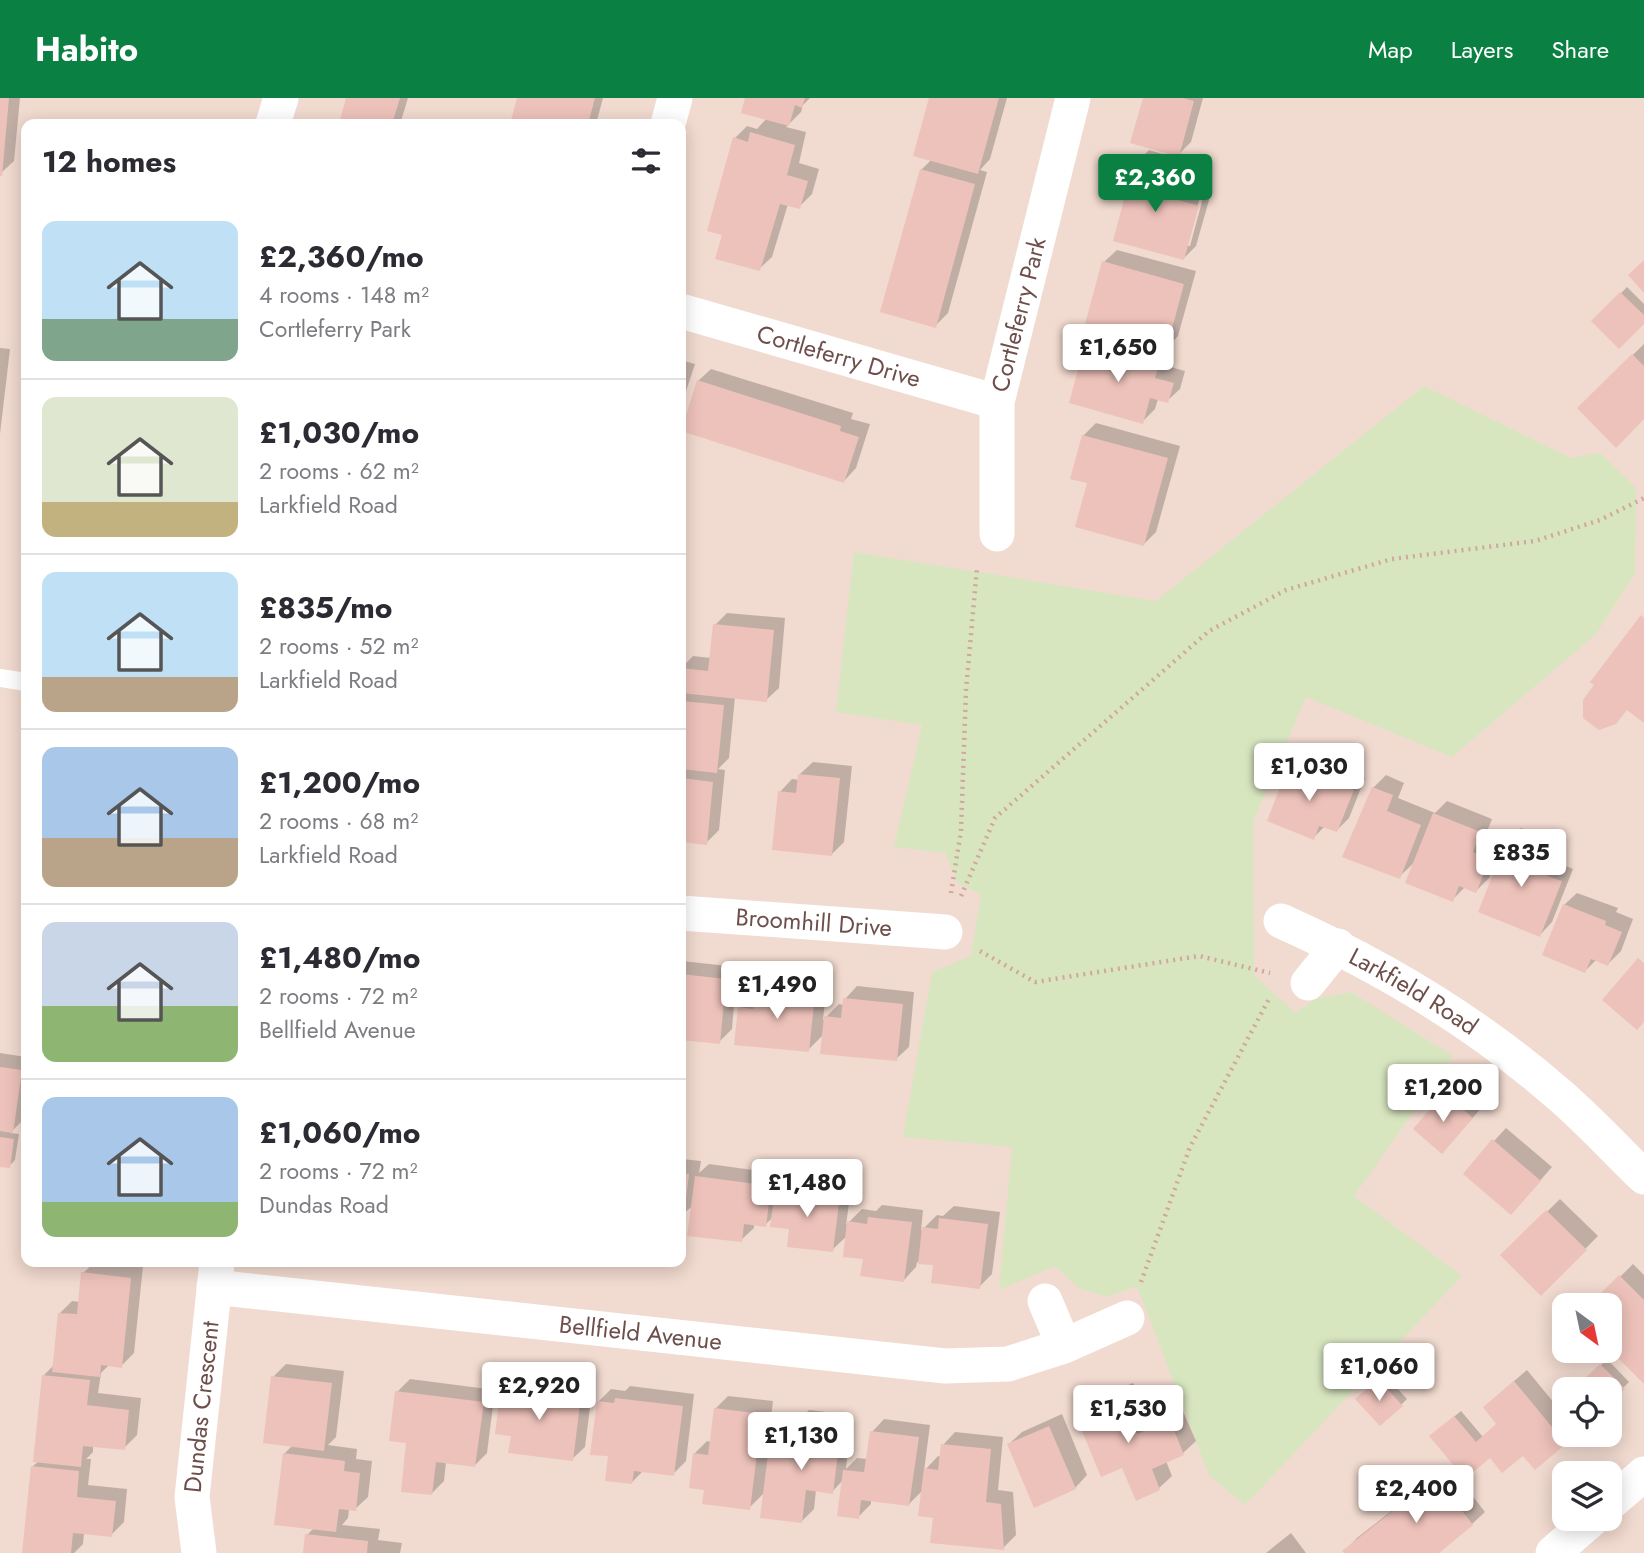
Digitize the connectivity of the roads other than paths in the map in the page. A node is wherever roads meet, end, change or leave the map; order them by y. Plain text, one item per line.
1 (281, 98) edge
2 (675, 98) edge
3 (1073, 98) edge
4 (275, 119) edge
5 (669, 119) edge
6 (686, 312) edge
7 (997, 401) junction
8 (997, 534) road end
9 (0, 678) edge
10 (21, 681) edge
11 (686, 913) edge
12 (1281, 920) dead end
13 (945, 932) road end
14 (1338, 946) junction
15 (1295, 980) road end
16 (1644, 1177) edge
17 (215, 1275) edge
18 (1045, 1301) dead end
19 (1127, 1318) road end
20 (1064, 1346) junction
21 (1644, 1474) edge
22 (1622, 1493) edge
23 (1578, 1531) edge
24 (199, 1553) edge
25 (1553, 1553) edge

1 - 4 street
2 - 5 street
3 - 7 street, Cortleferry Park
6 - 7 street, Cortleferry Drive
7 - 8 street, Cortleferry Park
9 - 10 lane
11 - 13 street, Broomhill Drive
12 - 14 street, Larkfield Road
14 - 15 street, Larkfield Road
14 - 16 street, Larkfield Road
17 - 20 street, Bellfield Avenue
17 - 24 street, Dundas Crescent
18 - 20 street
19 - 20 street, Bellfield Avenue
21 - 22 street
23 - 25 street

